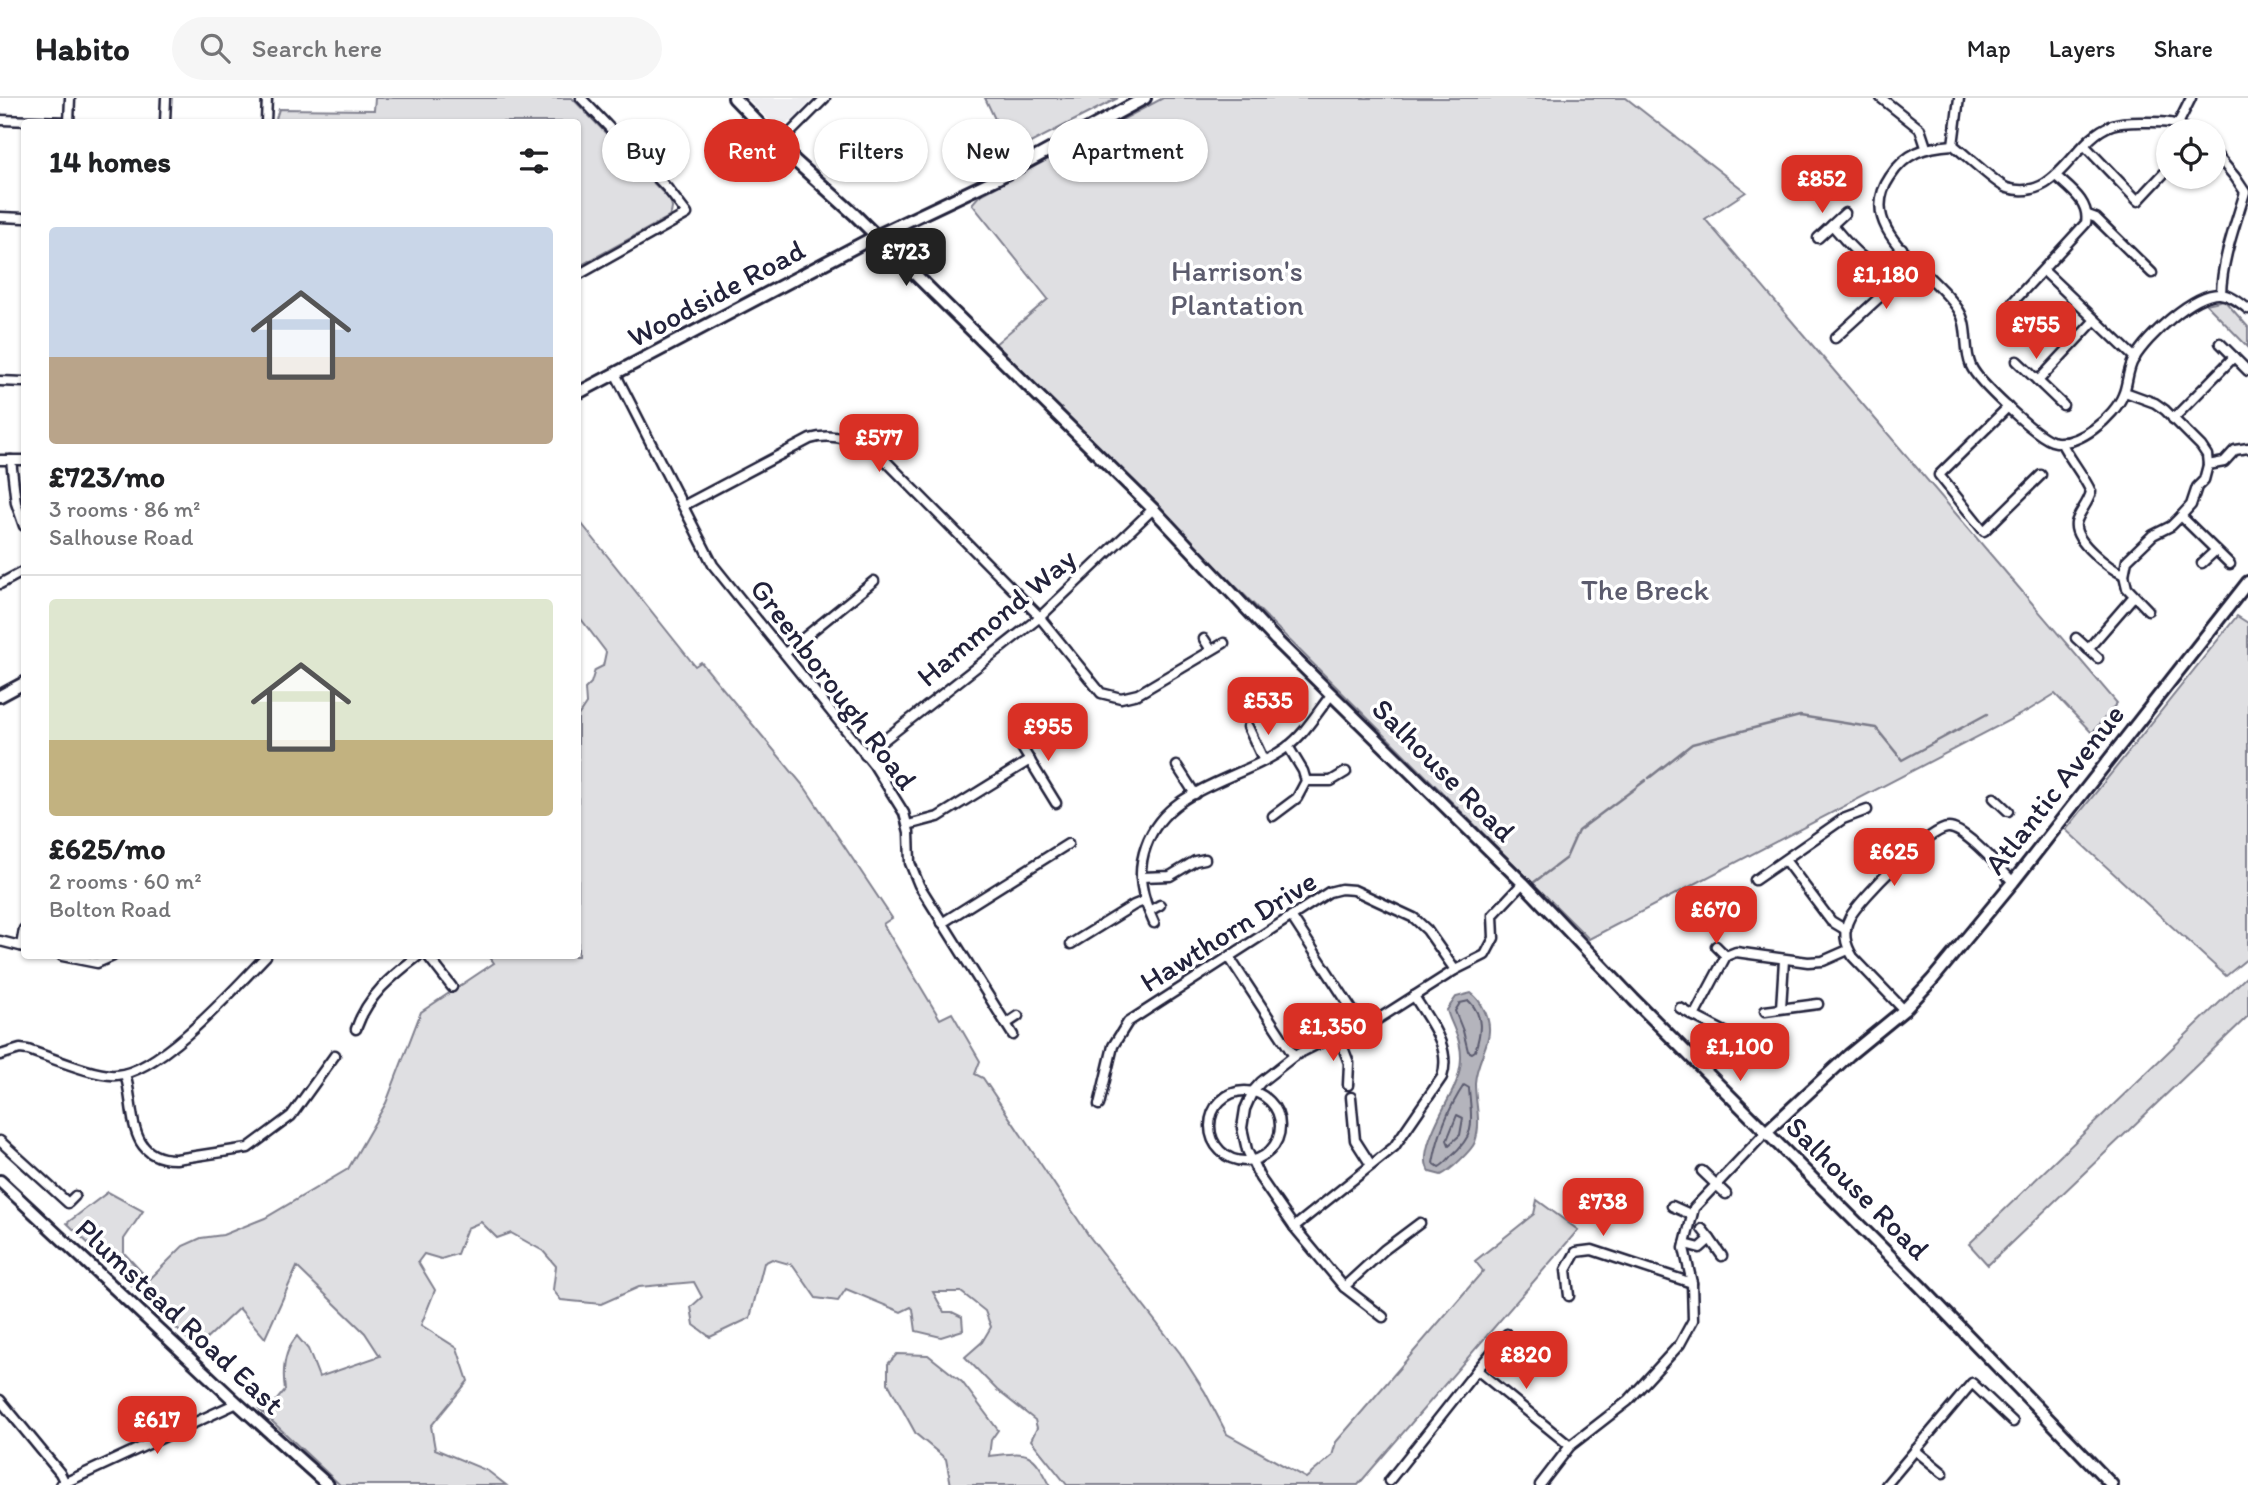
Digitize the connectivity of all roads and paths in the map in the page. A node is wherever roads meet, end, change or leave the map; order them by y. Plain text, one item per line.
1 (70, 98) edge
2 (166, 98) edge
3 (267, 98) edge
4 (581, 98) edge
5 (734, 98) edge
6 (825, 98) edge
7 (1145, 98) edge
8 (1881, 98) edge
9 (1959, 98) edge
10 (2190, 98) edge
11 (69, 119) edge
12 (165, 119) edge
13 (266, 119) edge
14 (755, 119) edge
15 (2180, 119) edge
16 (0, 120) edge
17 (21, 121) edge
18 (2156, 122) edge
19 (800, 123) edge
20 (1953, 145) junction
21 (2085, 146) junction
22 (1926, 147) junction
23 (800, 164) edge
24 (2226, 166) edge
25 (2056, 176) junction
26 (2156, 182) edge
27 (2246, 191) edge
28 (1845, 213) dead end
29 (2088, 215) junction
30 (0, 217) edge
31 (21, 218) edge
32 (1832, 225) junction
33 (876, 236) junction
34 (1818, 238) dead end
35 (1902, 248) junction
36 (1917, 263) junction
37 (2044, 271) junction
38 (581, 273) edge
39 (2152, 273) dead end
40 (2221, 294) junction
41 (2014, 302) dead end
42 (2248, 309) edge
43 (2095, 320) junction
44 (1835, 338) dead end
45 (2220, 343) dead end
46 (2234, 357) junction
47 (2135, 358) junction
48 (2017, 361) dead end
49 (2248, 371) edge
50 (615, 373) junction
51 (0, 381) edge
52 (2038, 381) junction
53 (21, 382) edge
54 (581, 391) edge
55 (2125, 392) junction
56 (2063, 405) dead end
57 (2008, 407) junction
58 (2173, 419) junction
59 (2061, 442) junction
60 (2248, 449) edge
61 (0, 460) edge
62 (11, 460) junction
63 (21, 460) edge
64 (2208, 465) junction
65 (2041, 475) dead end
66 (683, 506) junction
67 (1153, 509) junction
68 (2181, 516) junction
69 (21, 517) edge
70 (2215, 551) junction
71 (2202, 563) dead end
72 (2230, 564) dead end
73 (21, 573) edge
74 (2124, 575) junction
75 (874, 581) dead end
76 (2248, 582) edge
77 (0, 584) edge
78 (2133, 597) junction
79 (2148, 610) dead end
80 (1040, 617) junction
81 (2076, 638) dead end
82 (1204, 639) dead end
83 (1224, 643) dead end
84 (2088, 649) junction
85 (1211, 650) junction
86 (785, 653) junction
87 (2098, 658) dead end
88 (21, 686) edge
89 (1332, 694) junction
90 (0, 696) edge
91 (1248, 727) dead end
92 (1016, 738) dead end
93 (1288, 746) junction
94 (865, 755) junction
95 (1030, 760) junction
96 (1263, 760) junction
97 (1177, 765) dead end
98 (1346, 772) dead end
99 (1306, 781) junction
100 (1195, 794) junction
101 (1994, 798) dead end
102 (1056, 803) dead end
103 (1867, 810) dead end
104 (2008, 811) dead end
105 (1273, 816) dead end
106 (908, 825) junction
107 (1068, 844) dead end
108 (1205, 859) dead end
109 (1785, 860) junction
110 (1141, 877) junction
111 (1755, 880) dead end
112 (2012, 882) junction
113 (1524, 883) junction
114 (1144, 901) junction
115 (1160, 905) dead end
116 (1149, 911) junction
117 (1291, 916) junction
118 (942, 922) junction
119 (1154, 923) dead end
120 (1846, 930) junction
121 (0, 941) edge
122 (1071, 944) dead end
123 (1716, 946) dead end
124 (21, 947) edge
125 (1848, 950) junction
126 (1229, 957) junction
127 (1726, 957) junction
128 (77, 959) edge
129 (106, 959) edge
130 (263, 959) edge
131 (415, 959) edge
132 (430, 959) edge
133 (1784, 960) junction
134 (1455, 970) junction
135 (452, 987) dead end
136 (1414, 996) junction
137 (1818, 1004) dead end
138 (1781, 1007) junction
139 (1680, 1008) dead end
140 (1904, 1010) junction
141 (1765, 1011) dead end
142 (1018, 1016) dead end
143 (1694, 1016) junction
144 (1006, 1024) junction
145 (1364, 1028) junction
146 (356, 1029) dead end
147 (1727, 1032) dead end
148 (1013, 1035) dead end
149 (1339, 1037) junction
150 (0, 1055) edge
151 (335, 1055) dead end
152 (1294, 1055) junction
153 (125, 1074) junction
154 (1349, 1085) dead end
155 (1253, 1091) junction
156 (1351, 1097) dead end
157 (1099, 1105) dead end
158 (1767, 1131) junction
159 (0, 1141) edge
160 (1251, 1161) junction
161 (1371, 1165) junction
162 (1702, 1171) dead end
163 (0, 1181) edge
164 (1717, 1184) junction
165 (1726, 1194) dead end
166 (75, 1196) dead end
167 (1672, 1206) dead end
168 (1692, 1215) junction
169 (1420, 1223) dead end
170 (1294, 1227) junction
171 (1702, 1229) dead end
172 (1710, 1239) junction
173 (1685, 1244) junction
174 (1722, 1256) dead end
175 (1692, 1283) junction
176 (1344, 1287) junction
177 (1569, 1296) dead end
178 (1383, 1317) dead end
179 (1507, 1334) dead end
180 (1477, 1370) junction
181 (0, 1400) edge
182 (237, 1403) junction
183 (2013, 1422) dead end
184 (1570, 1446) junction
185 (1915, 1450) junction
186 (1943, 1473) dead end
187 (1389, 1481) dead end
188 (63, 1484) edge
189 (328, 1485) edge
190 (1540, 1485) edge
191 (1886, 1485) edge
192 (2112, 1485) edge

1 - 11 street
2 - 12 street
3 - 13 street
4 - 38 street
5 - 14 street, Salhouse Road
6 - 19 street
7 - 33 street, Woodside Road
8 - 22 street
9 - 20 street
10 - 15 street
16 - 17 street
18 - 21 street
20 - 22 street
20 - 25 street
21 - 25 street
21 - 26 street
22 - 35 street
23 - 33 street, Salhouse Road
24 - 27 street
25 - 29 street
27 - 40 street
28 - 32 street
29 - 37 street
29 - 39 street
30 - 31 street
32 - 34 street
32 - 35 street
33 - 50 street, Woodside Road
33 - 67 street, Salhouse Road
35 - 36 street
36 - 44 street
36 - 57 street
37 - 41 street
37 - 43 street
40 - 42 street
40 - 47 street
43 - 47 street
43 - 52 street
45 - 46 street
46 - 49 street
46 - 58 street
47 - 55 street
48 - 52 street
50 - 54 street, Woodside Road
50 - 66 street, Greenborough Road
51 - 53 street
52 - 56 street
55 - 58 street
55 - 59 street
57 - 59 street
57 - 65 street
58 - 64 street
59 - 74 street
60 - 64 street
61 - 62 street
62 - 63 street
62 - 69 street
64 - 68 street
66 - 80 street
66 - 86 street, Greenborough Road
67 - 80 street, Hammond Way
67 - 89 street, Salhouse Road
68 - 70 street
68 - 74 street
70 - 71 street
70 - 72 street
73 - 77 street
74 - 78 street
75 - 86 street
76 - 112 street, Atlantic Avenue
78 - 79 street
78 - 84 street
80 - 85 street
80 - 94 street, Hammond Way
81 - 84 street
82 - 85 street
83 - 85 street
84 - 87 street
86 - 94 street, Greenborough Road
88 - 90 street
89 - 93 street
89 - 113 street, Salhouse Road
91 - 96 street
92 - 95 street
93 - 96 street
93 - 99 street
94 - 106 street, Greenborough Road
95 - 102 street
95 - 106 street
96 - 100 street
97 - 100 street
98 - 99 street
99 - 105 street
100 - 110 street
101 - 104 street
103 - 109 street
106 - 118 street, Greenborough Road
107 - 118 street
108 - 110 street
109 - 111 street
109 - 120 street
110 - 114 street
112 - 120 street
112 - 140 street, Atlantic Avenue
113 - 134 street
113 - 158 street, Salhouse Road
114 - 116 street
114 - 122 street
115 - 116 street
116 - 119 street
117 - 126 street, Hawthorn Drive
117 - 134 street, Hawthorn Drive
117 - 145 street
118 - 144 street, Greenborough Road
120 - 125 street
121 - 124 street
123 - 127 street
125 - 133 street
125 - 140 street
126 - 152 street
126 - 157 street, Hawthorn Drive
127 - 133 street
127 - 143 street
128 - 129 street
130 - 153 street
131 - 146 street
132 - 135 street
133 - 138 street
134 - 136 street
136 - 145 street
136 - 161 street
137 - 138 street
138 - 141 street
139 - 143 street
140 - 158 street, Atlantic Avenue
142 - 144 street
143 - 147 street
144 - 148 street, Greenborough Road
145 - 149 street
149 - 152 street
149 - 154 street
150 - 153 street
151 - 153 street
152 - 155 street
155 - 160 street
155 - 160 street
155 - 160 street
156 - 161 street
158 - 164 street
158 - 192 street, Salhouse Road
159 - 166 street, Plumstead Road East
160 - 170 street
161 - 170 street
162 - 164 street
163 - 182 street, Plumstead Road East
164 - 165 street
164 - 168 street
167 - 168 street
168 - 173 street
169 - 176 street
170 - 176 street
171 - 172 street
172 - 173 street
172 - 174 street
173 - 175 street
175 - 177 street
175 - 184 street
176 - 178 street
179 - 180 street
180 - 184 street
180 - 187 street
181 - 188 street
182 - 188 street
182 - 189 street, Plumstead Road East
183 - 185 street
184 - 190 street
185 - 186 street
185 - 191 street

